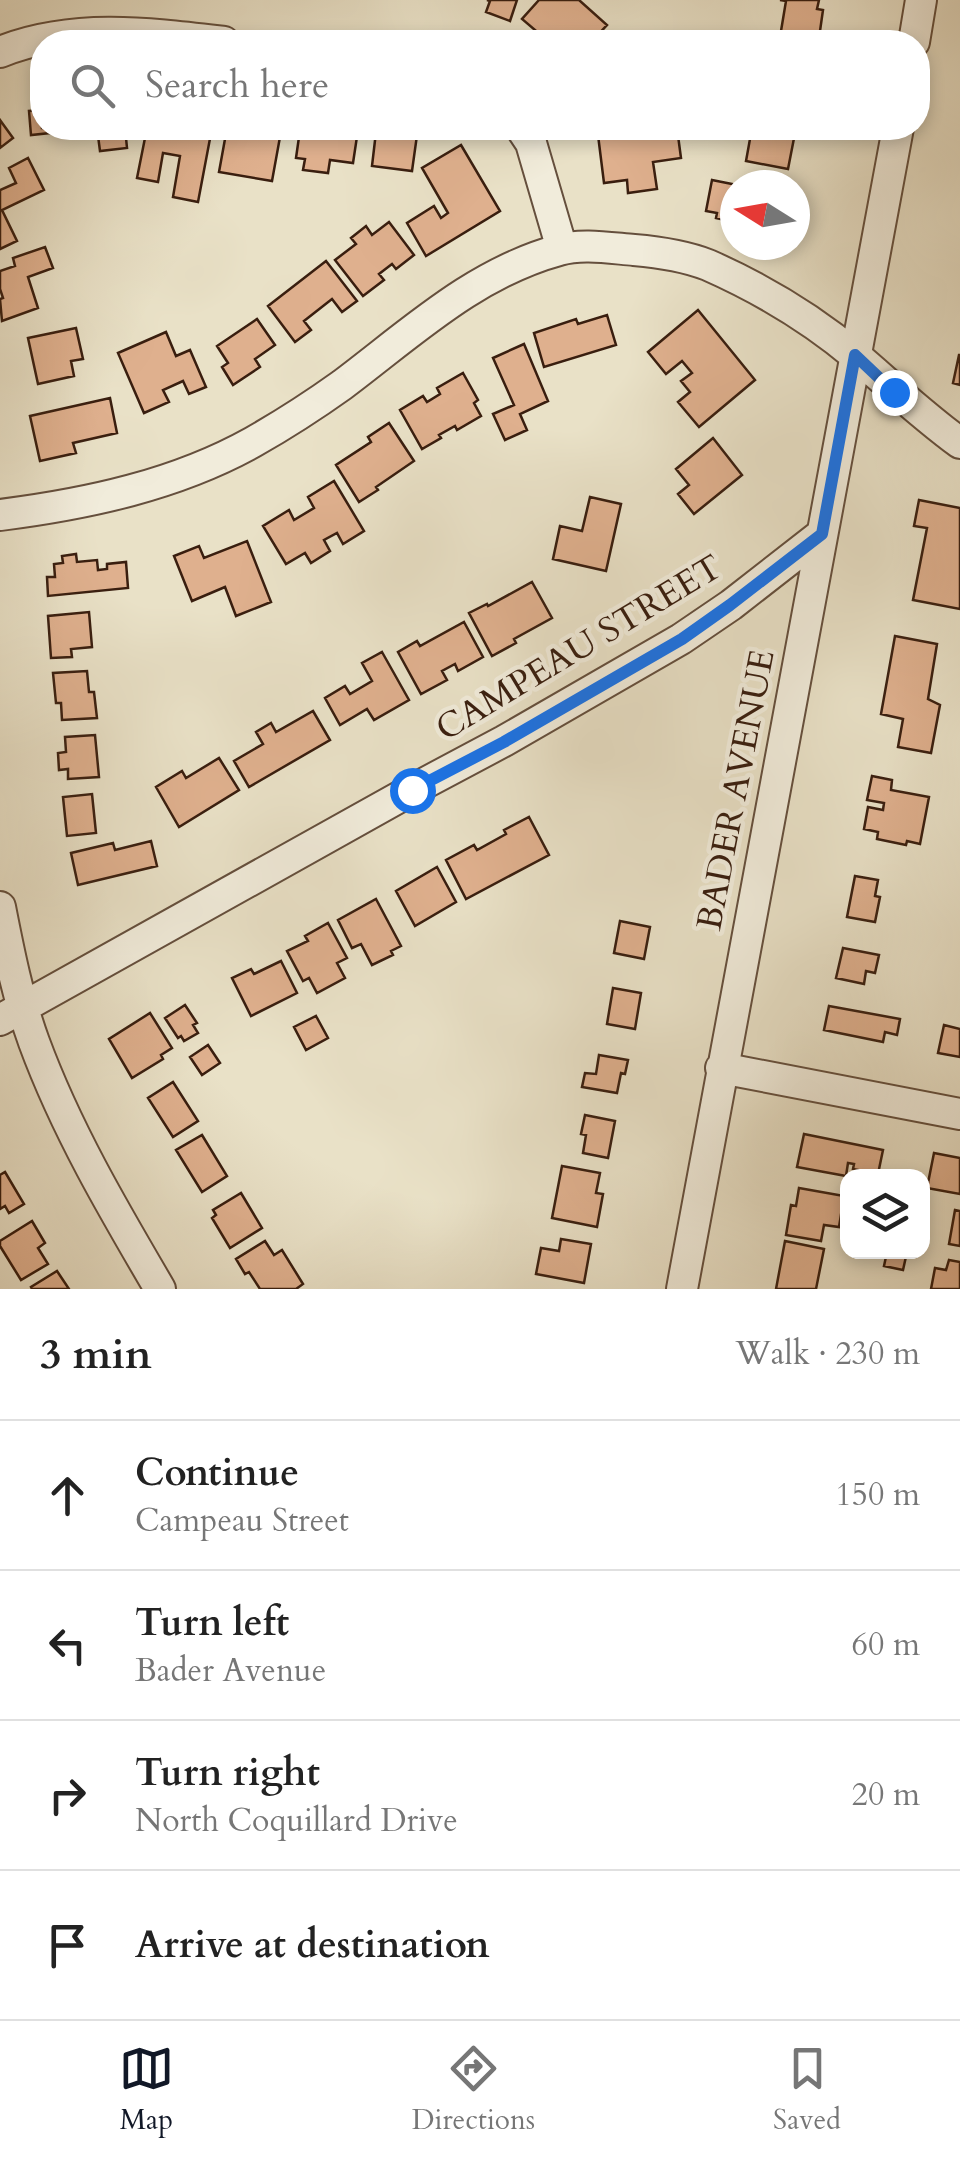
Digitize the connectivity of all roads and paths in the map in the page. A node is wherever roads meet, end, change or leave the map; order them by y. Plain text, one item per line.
1 (921, 0) edge
2 (916, 30) edge
3 (30, 41) edge
4 (0, 52) edge
5 (529, 140) edge
6 (896, 140) edge
7 (562, 248) junction
8 (855, 355) junction
9 (960, 443) edge
10 (0, 515) edge
11 (822, 534) junction
12 (0, 908) edge
13 (11, 1014) edge
14 (721, 1068) junction
15 (960, 1114) edge
16 (160, 1289) edge
17 (682, 1289) edge

1 - 2 street
3 - 4 street
5 - 7 street
6 - 8 street, BADER AVENUE
7 - 8 street
7 - 10 street
8 - 9 street
8 - 11 street, BADER AVENUE
11 - 13 street, CAMPEAU STREET
11 - 14 street, BADER AVENUE
12 - 13 street
13 - 16 street
14 - 15 street
14 - 17 street, BADER AVENUE

